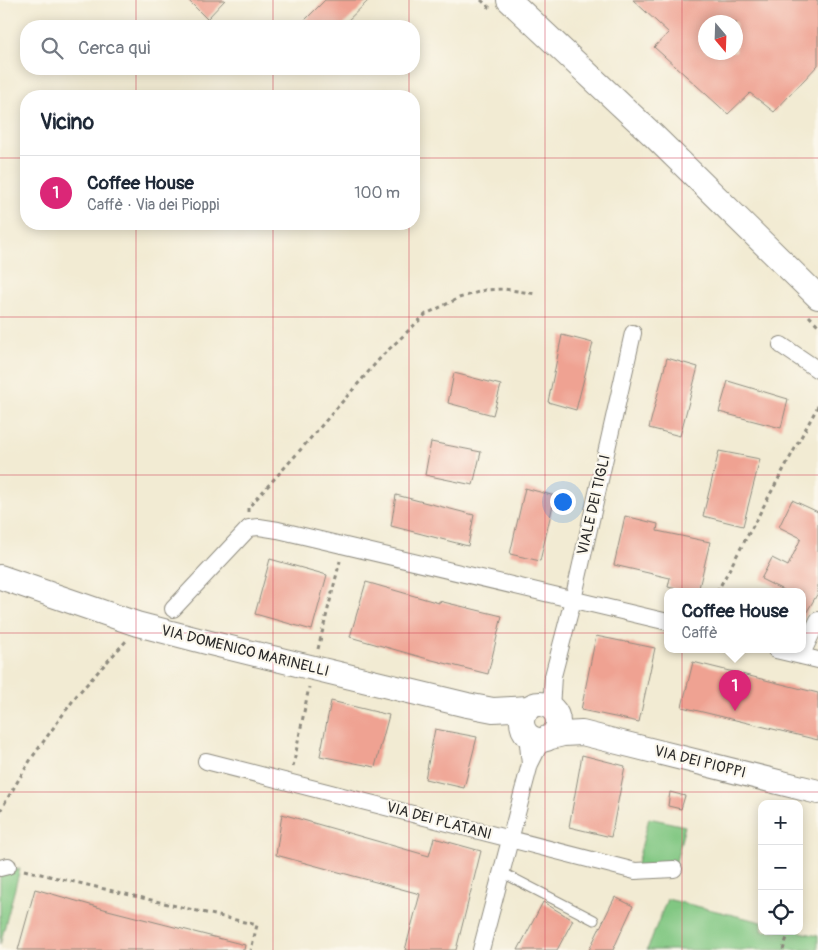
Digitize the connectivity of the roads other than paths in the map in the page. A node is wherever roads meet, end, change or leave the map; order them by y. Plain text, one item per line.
1 (509, 0) edge
2 (818, 298) edge
3 (633, 333) dead end
4 (781, 345) dead end
5 (818, 370) edge
6 (0, 577) edge
7 (573, 600) junction
8 (173, 609) dead end
9 (818, 620) edge
10 (664, 621) edge
11 (806, 644) edge
12 (788, 653) edge
13 (802, 653) edge
14 (800, 656) junction
15 (818, 660) edge
16 (540, 722) junction
17 (206, 762) dead end
18 (818, 792) edge
19 (510, 839) junction
20 (674, 869) dead end
21 (501, 872) junction
22 (594, 920) dead end
23 (481, 950) edge

1 - 2 street
3 - 7 street, VIALE DEI TIGLI
4 - 5 street
6 - 16 street, VIA DOMENICO MARINELLI
7 - 8 street
7 - 10 street
7 - 16 street, VIALE DEI TIGLI
9 - 11 street
12 - 14 street
13 - 14 street
14 - 15 street
16 - 18 street, VIA DEI PIOPPI
16 - 19 street, VIALE DEI TIGLI
17 - 19 street, VIA DEI PLATANI
19 - 20 street, VIA DEI PLATANI
19 - 21 street, VIALE DEI TIGLI
21 - 22 lane
21 - 23 street, VIALE DEI TIGLI

